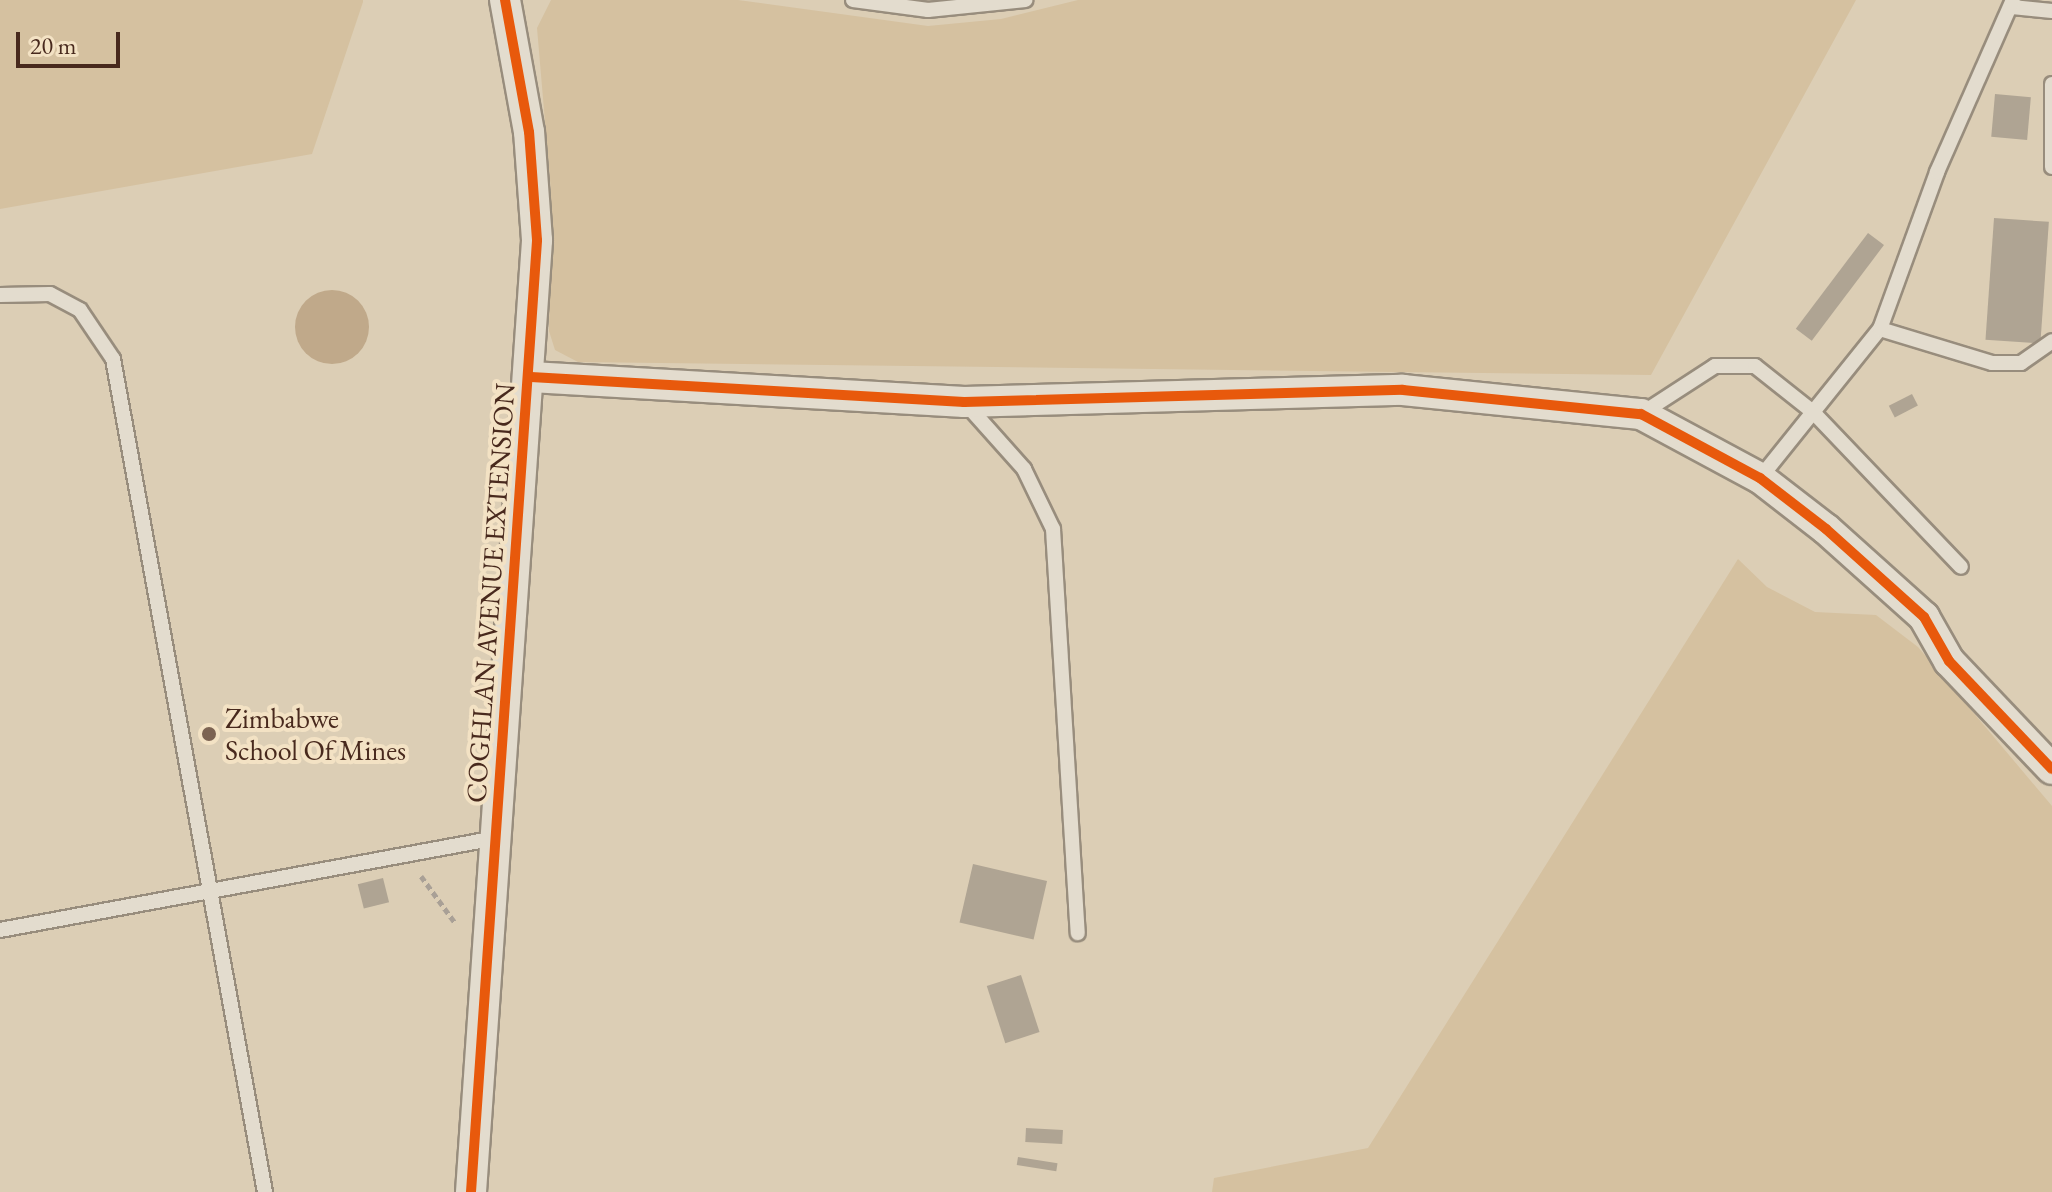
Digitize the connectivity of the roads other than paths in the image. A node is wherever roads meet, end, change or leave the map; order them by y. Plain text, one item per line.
1 (505, 0) edge
2 (853, 0) edge
3 (1025, 0) edge
4 (2012, 3) edge
5 (2052, 11) edge
6 (2052, 84) edge
7 (2052, 167) edge
8 (0, 295) edge
9 (1880, 329) junction
10 (2052, 341) edge
11 (531, 377) junction
12 (964, 402) junction
13 (1813, 412) junction
14 (1641, 414) junction
15 (1760, 478) junction
16 (1961, 567) dead end
17 (2052, 769) edge
18 (496, 838) junction
19 (213, 890) junction
20 (0, 930) edge
21 (1078, 933) dead end
22 (265, 1192) edge
23 (471, 1192) edge

1 - 11 street, COGHLAN AVENUE EXTENSION
2 - 3 lane
4 - 5 lane
4 - 9 lane
6 - 7 lane
8 - 19 lane
9 - 10 lane
9 - 13 lane
11 - 12 street
11 - 18 street, COGHLAN AVENUE EXTENSION
12 - 14 street
12 - 21 lane
13 - 14 lane
13 - 15 lane
13 - 16 lane
14 - 15 street
15 - 17 street
18 - 19 lane
18 - 23 street, COGHLAN AVENUE EXTENSION
19 - 20 lane
19 - 22 lane

